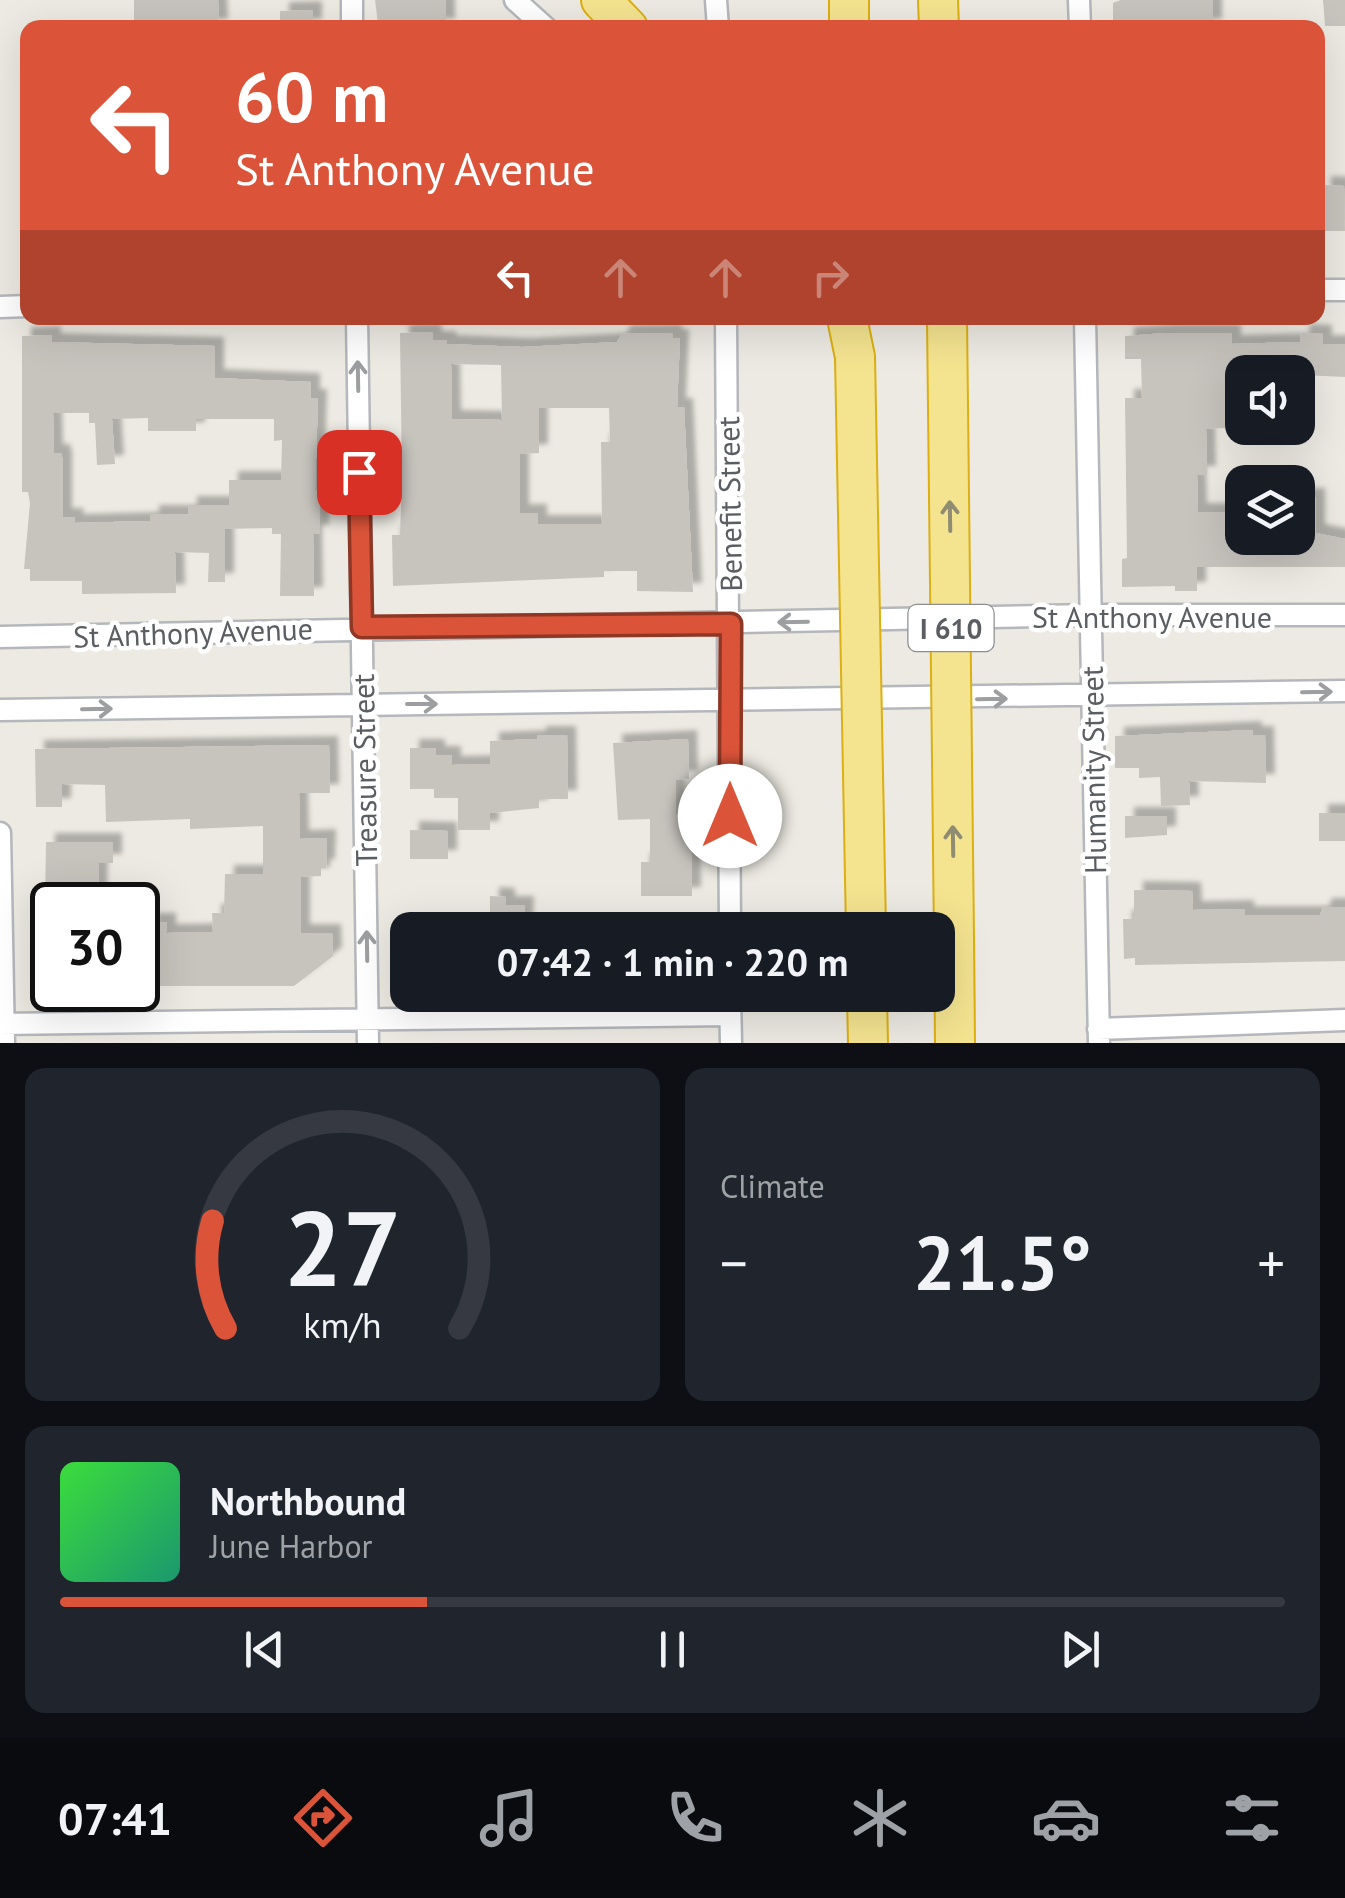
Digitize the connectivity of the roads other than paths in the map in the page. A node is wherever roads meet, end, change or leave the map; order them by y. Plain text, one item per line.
1 (515, 0) edge
2 (537, 20) edge
3 (357, 325) edge
4 (726, 325) edge
5 (852, 325) edge
6 (947, 325) edge
7 (1085, 325) edge
8 (1090, 615) junction
9 (1345, 615) edge
10 (731, 624) junction
11 (362, 627) junction
12 (0, 637) edge
13 (1345, 691) edge
14 (1092, 697) junction
15 (730, 702) junction
16 (363, 704) junction
17 (0, 710) edge
18 (0, 833) edge
19 (730, 912) edge
20 (866, 912) edge
21 (561, 1012) edge
22 (730, 1012) edge
23 (867, 1012) edge
24 (368, 1020) junction
25 (1345, 1020) edge
26 (3, 1030) edge
27 (1099, 1036) edge
28 (368, 1043) edge
29 (731, 1043) edge
30 (868, 1043) edge
31 (955, 1043) edge

1 - 2 street
11 -> 3 street, Treasure Street
4 - 10 street, Benefit Street
5 - 20 highway, bridge
31 -> 6 highway, I 610, bridge
7 - 8 street, Humanity Street
8 - 9 street, St Anthony Avenue
8 -> 10 street, St Anthony Avenue
8 - 14 street, Humanity Street
10 - 11 street, St Anthony Avenue
10 - 15 street, Benefit Street
11 - 12 street, St Anthony Avenue
11 - 16 street, Treasure Street
14 -> 13 street
15 -> 14 street
14 - 27 street, Humanity Street
16 -> 15 street
15 - 19 street, Benefit Street
17 -> 16 street
24 -> 16 street, Treasure Street
18 - 26 street
21 - 24 street
22 - 29 street
23 - 30 highway
24 - 26 street
24 - 28 street, Treasure Street
25 - 27 street

